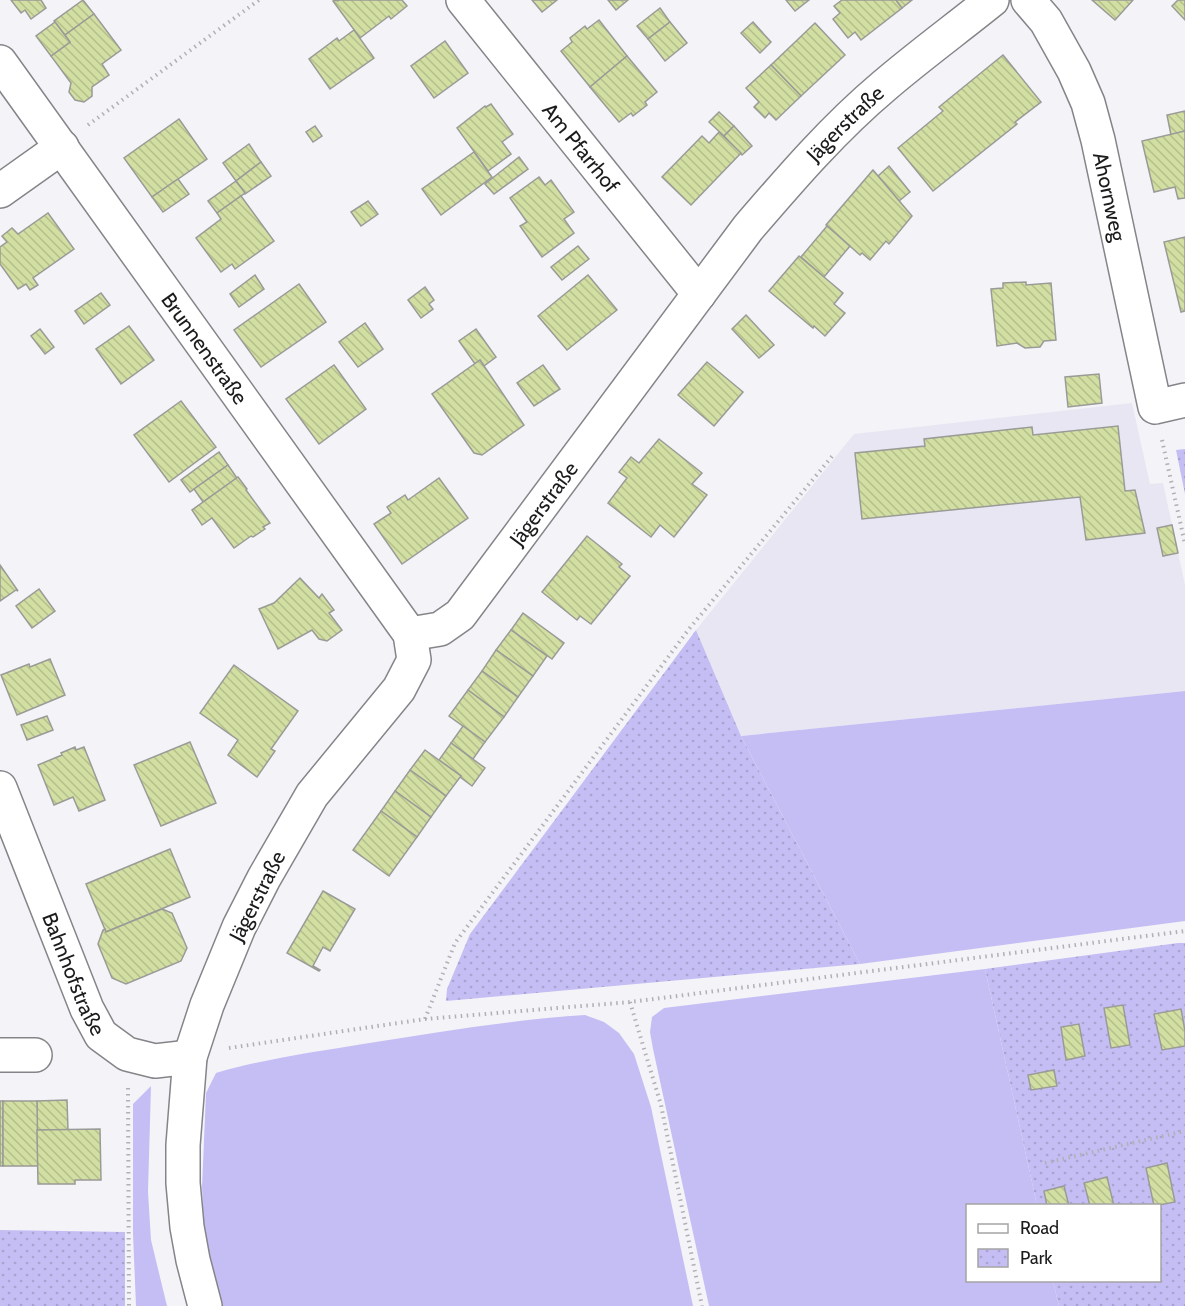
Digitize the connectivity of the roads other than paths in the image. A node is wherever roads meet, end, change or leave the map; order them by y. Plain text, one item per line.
1 (463, 0) edge
2 (992, 0) edge
3 (1028, 0) edge
4 (0, 62) edge
5 (62, 147) junction
6 (0, 191) edge
7 (699, 294) junction
8 (1170, 404) edge
9 (410, 634) junction
10 (0, 788) edge
11 (0, 1055) edge
12 (35, 1055) dead end
13 (190, 1057) junction
14 (205, 1306) edge

1 - 7 street, Am Pfarrhof
2 - 7 street, Jägerstraße
3 - 8 street, Ahornweg
4 - 5 street, Brunnenstraße
5 - 6 street
5 - 9 street, Brunnenstraße
7 - 9 street, Jägerstraße
9 - 13 street, Jägerstraße
10 - 13 street, Bahnhofstraße
11 - 12 street
13 - 14 street

